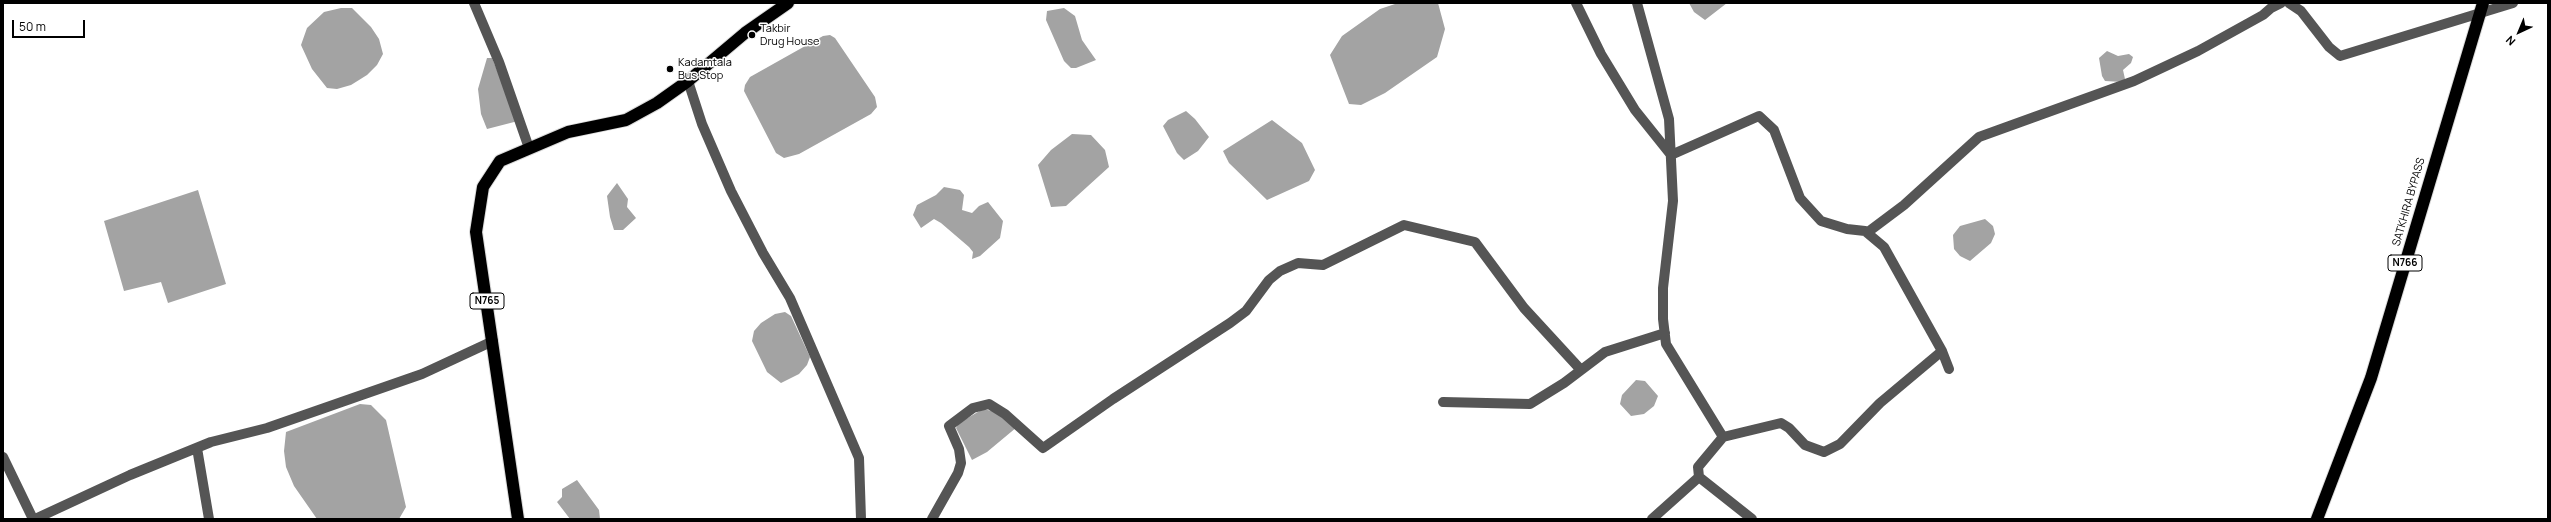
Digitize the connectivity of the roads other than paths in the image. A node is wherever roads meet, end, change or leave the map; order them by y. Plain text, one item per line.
1 (474, 3) edge
2 (1576, 3) edge
3 (1637, 3) edge
4 (2281, 3) edge
5 (2290, 3) edge
6 (2483, 3) edge
7 (2513, 3) edge
8 (782, 5) edge
9 (2477, 16) junction
10 (688, 81) junction
11 (529, 148) junction
12 (1671, 155) junction
13 (1868, 232) junction
14 (1664, 333) junction
15 (493, 341) junction
16 (1942, 351) junction
17 (1949, 369) dead end
18 (1582, 370) junction
19 (1443, 402) dead end
20 (1723, 437) junction
21 (197, 448) junction
22 (3, 457) edge
23 (1699, 477) junction
24 (34, 519) edge
25 (209, 519) edge
26 (518, 519) edge
27 (861, 519) edge
28 (932, 519) edge
29 (1652, 519) edge
30 (1752, 519) edge
31 (2317, 519) edge

1 - 11 street
2 - 12 street
3 - 12 street
4 - 13 street
5 - 9 street
6 - 9 highway, SATKHIRA BYPASS / N766
7 - 9 street
8 - 10 highway, N765
9 - 31 highway, SATKHIRA BYPASS / N766
10 - 11 highway, N765
10 - 27 street
11 - 15 highway, N765
12 - 13 street
12 - 14 street
13 - 16 street
14 - 18 street
14 - 20 street
15 - 21 street
15 - 26 highway, N765
16 - 17 street
16 - 20 street
18 - 19 street
18 - 28 street
20 - 23 street
21 - 24 street
21 - 25 street
22 - 24 street
23 - 29 street
23 - 30 street

